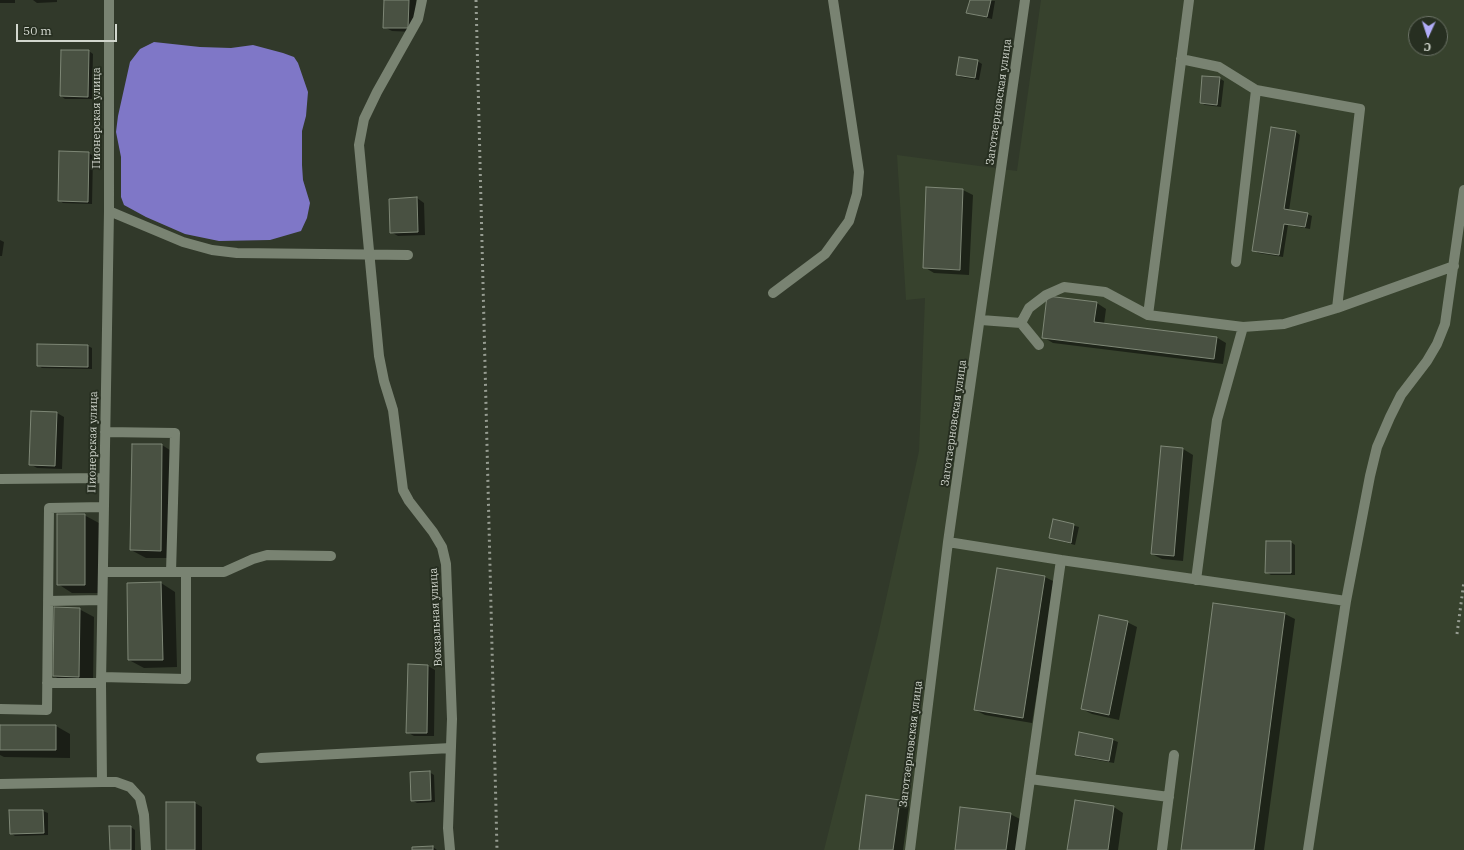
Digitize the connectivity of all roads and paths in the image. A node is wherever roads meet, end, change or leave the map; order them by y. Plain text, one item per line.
1 (109, 0) edge
2 (422, 0) edge
3 (833, 0) edge
4 (1025, 0) edge
5 (1189, 0) edge
6 (1181, 59) junction
7 (1256, 90) junction
8 (1464, 190) edge
9 (109, 211) junction
10 (369, 255) junction
11 (408, 255) dead end
12 (1236, 262) dead end
13 (1454, 266) junction
14 (774, 293) dead end
15 (1337, 308) junction
16 (1148, 315) junction
17 (981, 320) junction
18 (1021, 323) junction
19 (1243, 327) junction
20 (1039, 345) dead end
21 (105, 432) junction
22 (104, 478) junction
23 (0, 479) edge
24 (104, 507) junction
25 (948, 542) junction
26 (331, 556) dead end
27 (1061, 560) junction
28 (103, 572) junction
29 (171, 572) junction
30 (186, 572) junction
31 (1196, 580) junction
32 (102, 600) junction
33 (48, 601) junction
34 (1346, 601) junction
35 (101, 680) junction
36 (47, 683) junction
37 (0, 709) edge
38 (451, 748) junction
39 (1174, 755) dead end
40 (261, 758) dead end
41 (1030, 779) junction
42 (102, 782) junction
43 (0, 784) edge
44 (1168, 797) junction
45 (146, 850) edge
46 (450, 850) edge
47 (910, 850) edge
48 (1020, 850) edge
49 (1162, 850) edge
50 (1308, 850) edge

1 - 9 street, Пионерская улица
2 - 10 street, Вокзальная улица
3 - 14 street
4 - 17 street, Заготзерновская улица
5 - 6 street
6 - 7 street
6 - 16 street
7 - 12 street
7 - 15 street
8 - 13 street
9 - 10 street
9 - 21 street, Пионерская улица
10 - 11 street
10 - 38 street, Вокзальная улица
13 - 15 street
13 - 34 street
15 - 19 street
16 - 18 street
16 - 19 street
17 - 18 street
17 - 25 street, Заготзерновская улица
18 - 20 street
19 - 31 street
21 - 22 street, Пионерская улица
21 - 29 street
22 - 23 street
22 - 24 street, Пионерская улица
24 - 28 street, Пионерская улица
24 - 33 street
25 - 27 street
25 - 47 street, Заготзерновская улица
26 - 30 street
27 - 31 street
27 - 41 street
28 - 29 street
28 - 32 street, Пионерская улица
29 - 30 street
30 - 35 street
31 - 34 street
32 - 33 street
32 - 35 street, Пионерская улица
33 - 36 street
34 - 50 street
35 - 36 street
35 - 42 street, Пионерская улица
36 - 37 street
38 - 40 street
38 - 46 street, Вокзальная улица
39 - 44 street
41 - 44 street
41 - 48 street
42 - 43 street
42 - 45 street
44 - 49 street

